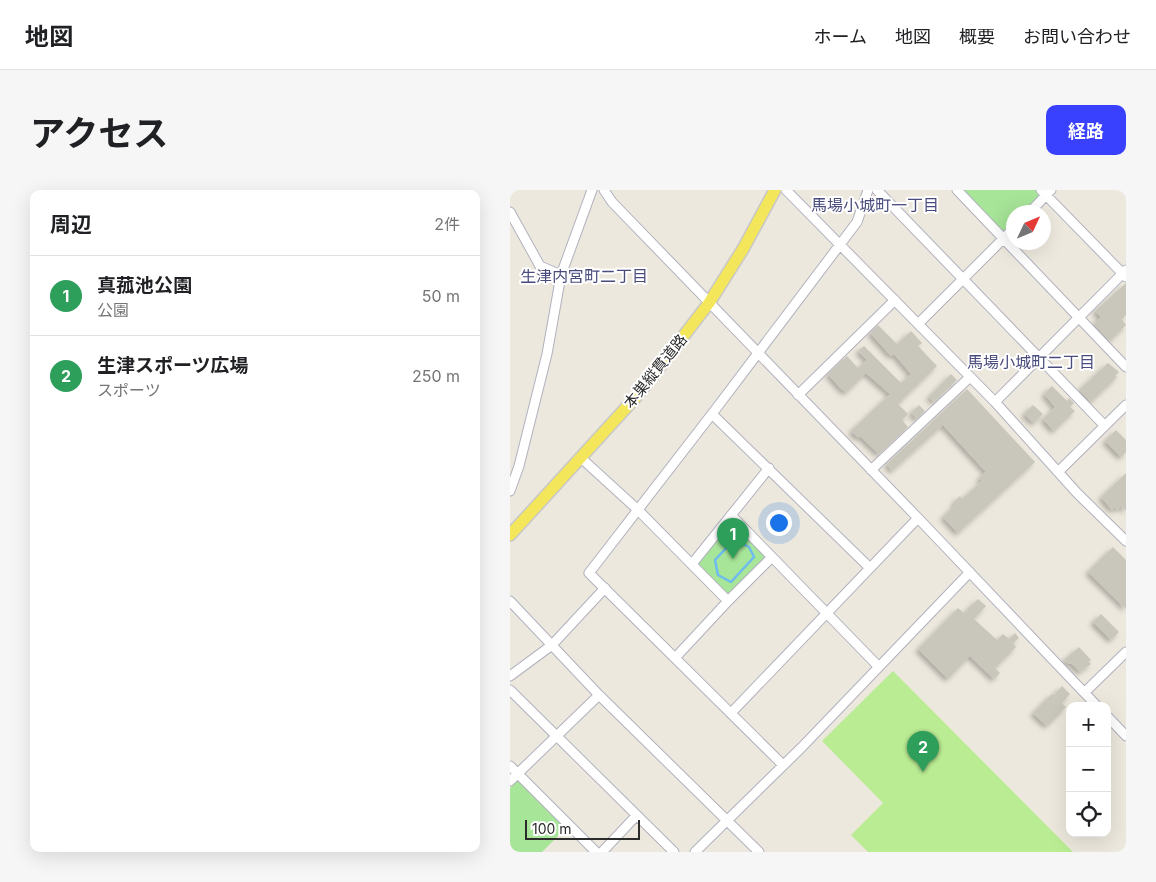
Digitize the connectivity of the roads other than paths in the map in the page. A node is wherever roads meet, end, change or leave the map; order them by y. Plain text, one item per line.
1 (592, 190) edge
2 (604, 190) edge
3 (766, 190) edge
4 (775, 190) edge
5 (786, 190) edge
6 (868, 190) edge
7 (877, 190) edge
8 (957, 190) edge
9 (1046, 192) edge
10 (1036, 205) edge
11 (510, 212) edge
12 (1004, 239) junction
13 (841, 244) junction
14 (1125, 273) edge
15 (561, 275) junction
16 (963, 279) junction
17 (706, 300) junction
18 (895, 300) junction
19 (1078, 317) junction
20 (918, 324) junction
21 (758, 353) junction
22 (1039, 358) junction
23 (1126, 367) edge
24 (970, 377) junction
25 (798, 395) junction
26 (995, 402) junction
27 (1126, 405) edge
28 (712, 414) junction
29 (1105, 426) junction
30 (580, 457) junction
31 (769, 468) junction
32 (871, 470) junction
33 (1058, 472) junction
34 (510, 491) edge
35 (638, 509) junction
36 (731, 515) junction
37 (918, 518) junction
38 (510, 524) edge
39 (510, 535) edge
40 (1126, 542) edge
41 (772, 557) junction
42 (692, 564) junction
43 (870, 568) junction
44 (970, 572) junction
45 (605, 588) junction
46 (510, 601) edge
47 (728, 601) junction
48 (826, 613) junction
49 (552, 645) junction
50 (1126, 652) edge
51 (675, 658) junction
52 (878, 666) junction
53 (510, 676) edge
54 (510, 690) edge
55 (1085, 692) junction
56 (599, 695) junction
57 (1094, 702) edge
58 (730, 713) junction
59 (1111, 720) edge
60 (1126, 736) edge
61 (557, 737) junction
62 (783, 765) junction
63 (510, 766) edge
64 (518, 774) junction
65 (510, 781) edge
66 (636, 816) junction
67 (727, 821) junction
68 (596, 852) edge
69 (602, 852) edge
70 (674, 852) edge
71 (695, 852) edge
72 (759, 852) edge

1 - 15 street
2 - 17 street
3 - 17 main road, 本巣縦貫道路
4 - 17 main road, 本巣縦貫道路
5 - 13 street
6 - 13 street
7 - 16 street
8 - 12 street
9 - 10 street
9 - 14 street
11 - 15 street
12 - 16 street
12 - 19 street
13 - 18 street
13 - 21 street
14 - 19 street
15 - 34 street
16 - 20 street
16 - 22 street
17 - 21 street
17 - 30 main road, 本巣縦貫道路
17 - 38 main road, 本巣縦貫道路
18 - 20 street
18 - 25 street
19 - 22 street
19 - 23 street
20 - 24 street
21 - 25 street
21 - 28 street
22 - 26 street
22 - 29 street
24 - 26 street
24 - 32 street
25 - 32 street
26 - 33 street
27 - 29 street
28 - 31 street
28 - 35 street
29 - 33 street
30 - 35 street
30 - 39 main road, 本巣縦貫道路
31 - 36 street
31 - 43 street
32 - 37 street
33 - 40 street
35 - 42 street
35 - 45 street
36 - 41 street
36 - 42 street
37 - 43 street
37 - 44 street
41 - 47 street
41 - 48 street
42 - 47 street
43 - 48 street
44 - 52 street
44 - 55 street
45 - 49 street
45 - 51 street
46 - 49 street
47 - 51 street
48 - 52 street
48 - 58 street
49 - 53 street
49 - 56 street
50 - 55 street
51 - 58 street
52 - 62 street
54 - 61 street
55 - 57 street
56 - 61 street
56 - 67 street
58 - 62 street
59 - 60 street
61 - 64 street
61 - 66 street
62 - 67 street
63 - 64 street
64 - 65 street
64 - 68 street
66 - 69 street
66 - 70 street
67 - 71 street
67 - 72 street

